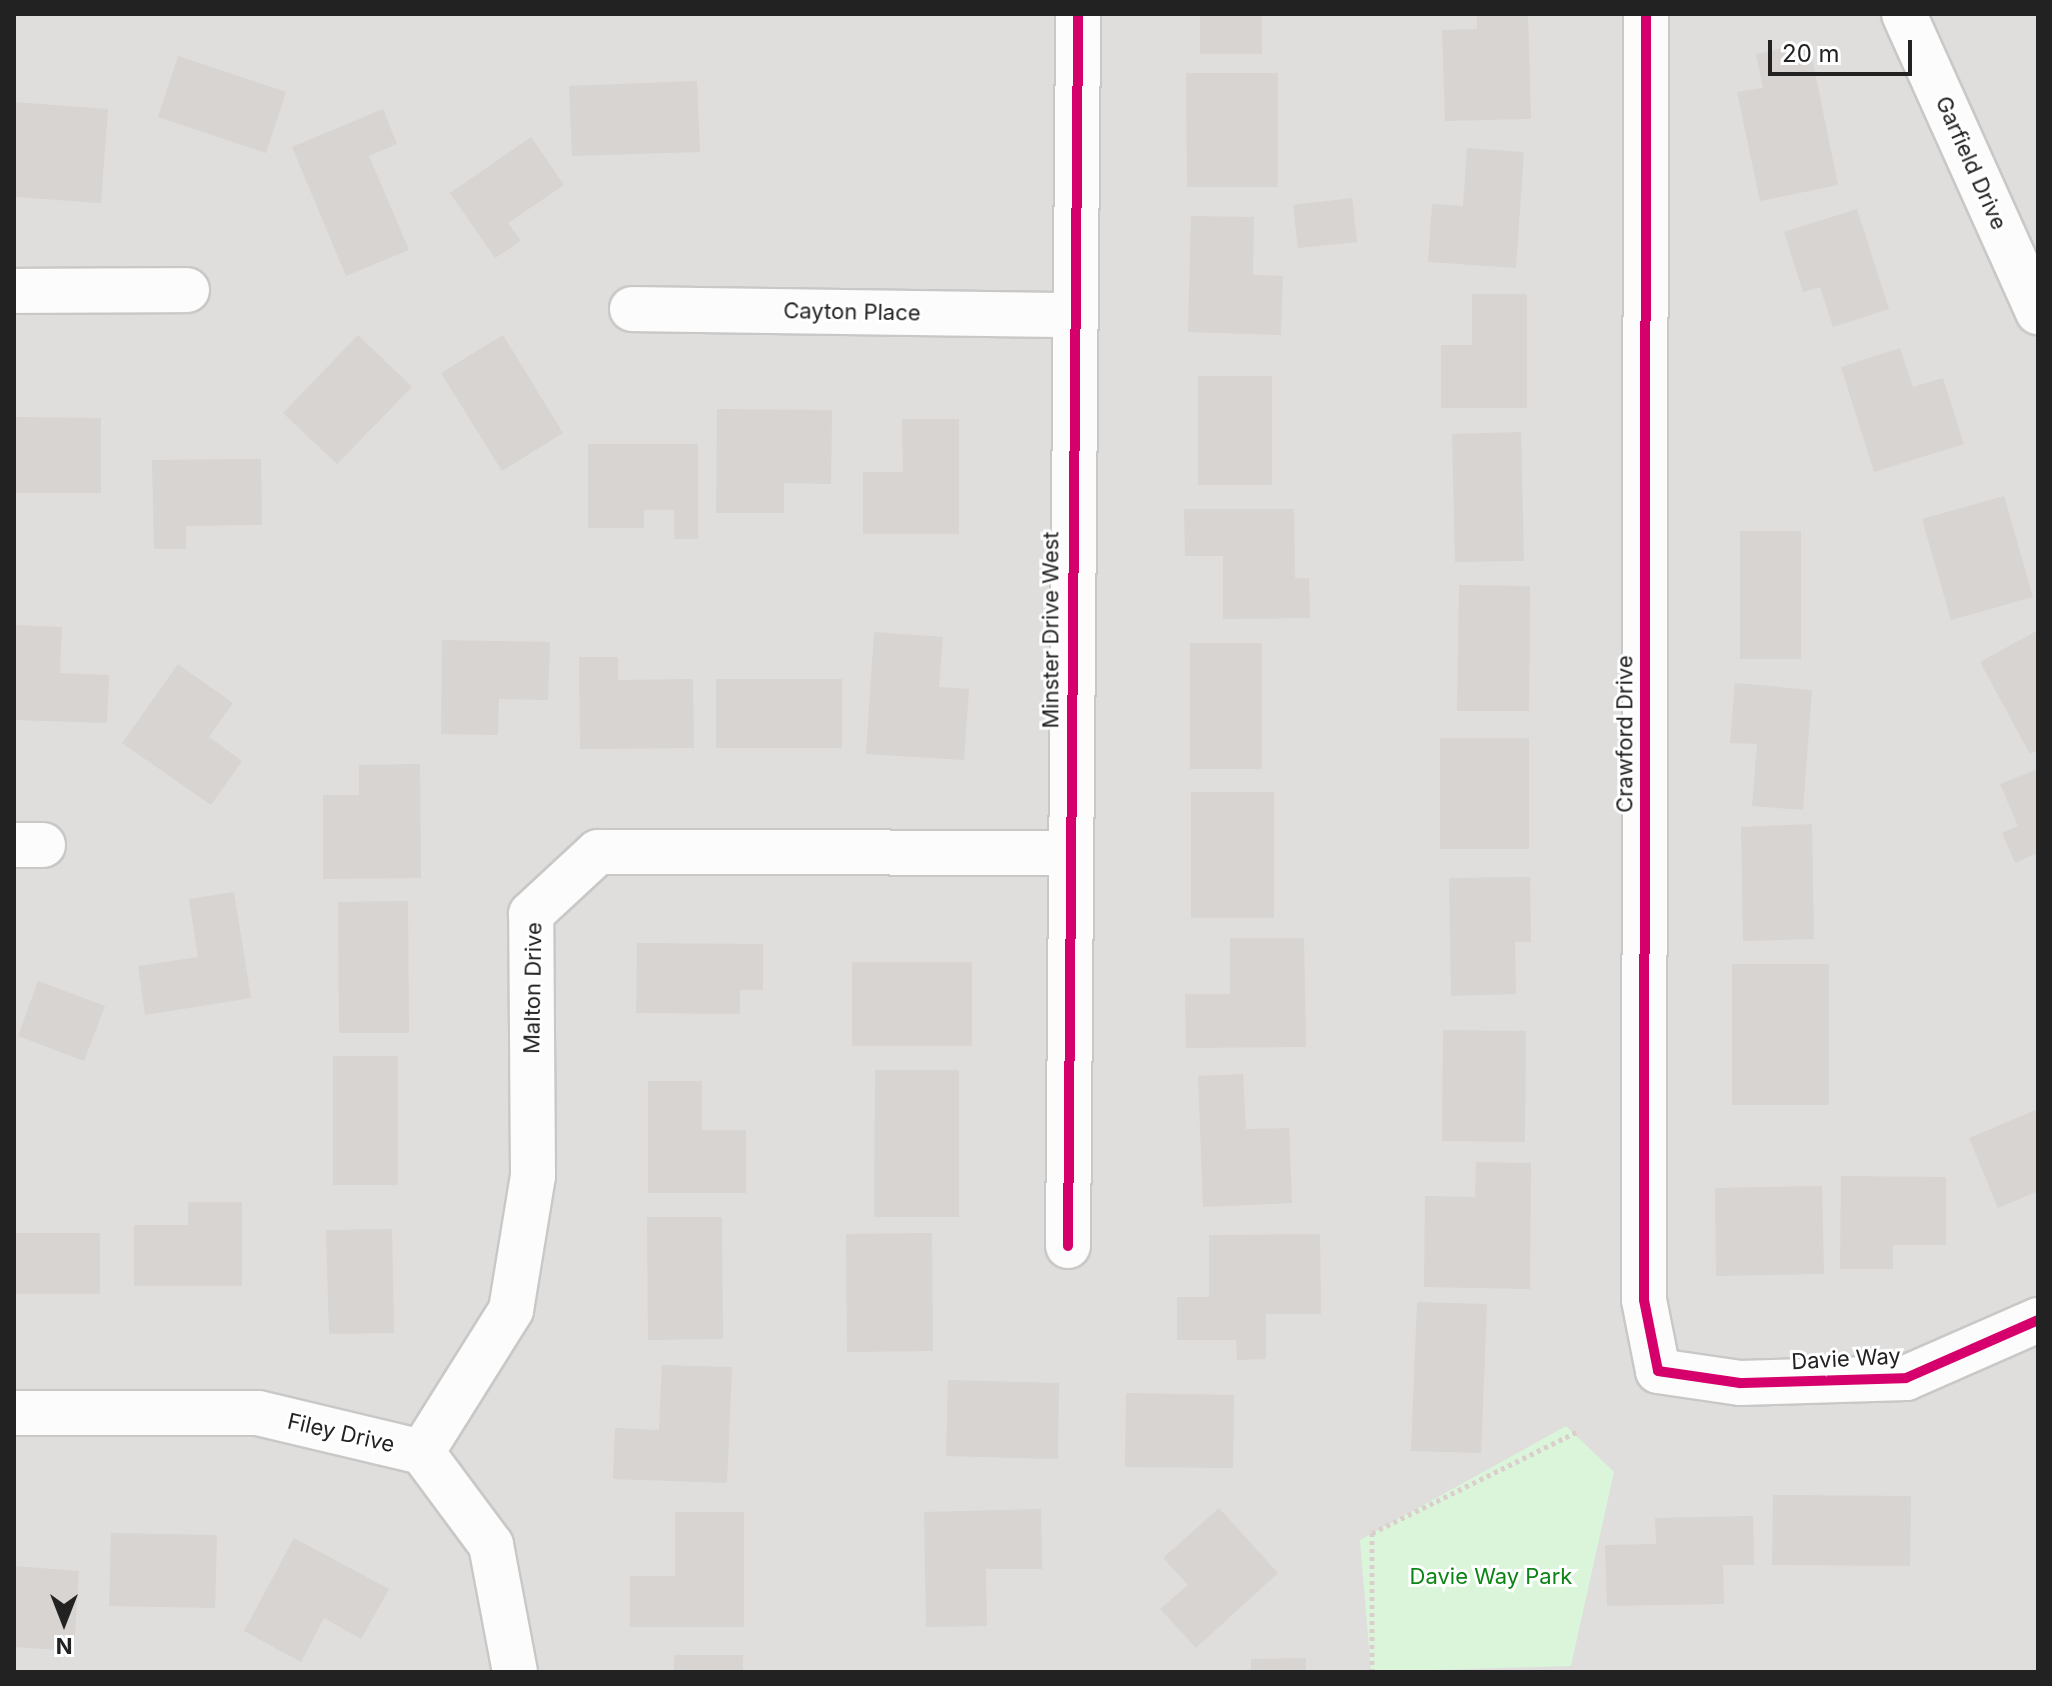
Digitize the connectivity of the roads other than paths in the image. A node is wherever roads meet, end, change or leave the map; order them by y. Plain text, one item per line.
1 (1078, 14) edge
2 (1646, 14) edge
3 (1904, 14) edge
4 (187, 290) dead end
5 (14, 291) edge
6 (632, 309) dead end
7 (2038, 312) edge
8 (1072, 315) junction
9 (1070, 853) junction
10 (1068, 1246) dead end
11 (2038, 1320) edge
12 (1740, 1383) joint
13 (14, 1413) edge
14 (422, 1452) junction
15 (515, 1672) edge

1 - 8 street, Minster Drive West
2 - 12 street, Crawford Drive
3 - 7 street, Garfield Drive
4 - 5 street
6 - 8 street, Cayton Place
8 - 9 street, Minster Drive West
9 - 10 street, Minster Drive West
9 - 14 street, Malton Drive
11 - 12 street, Davie Way
13 - 14 street, Filey Drive
14 - 15 street, Filey Drive

